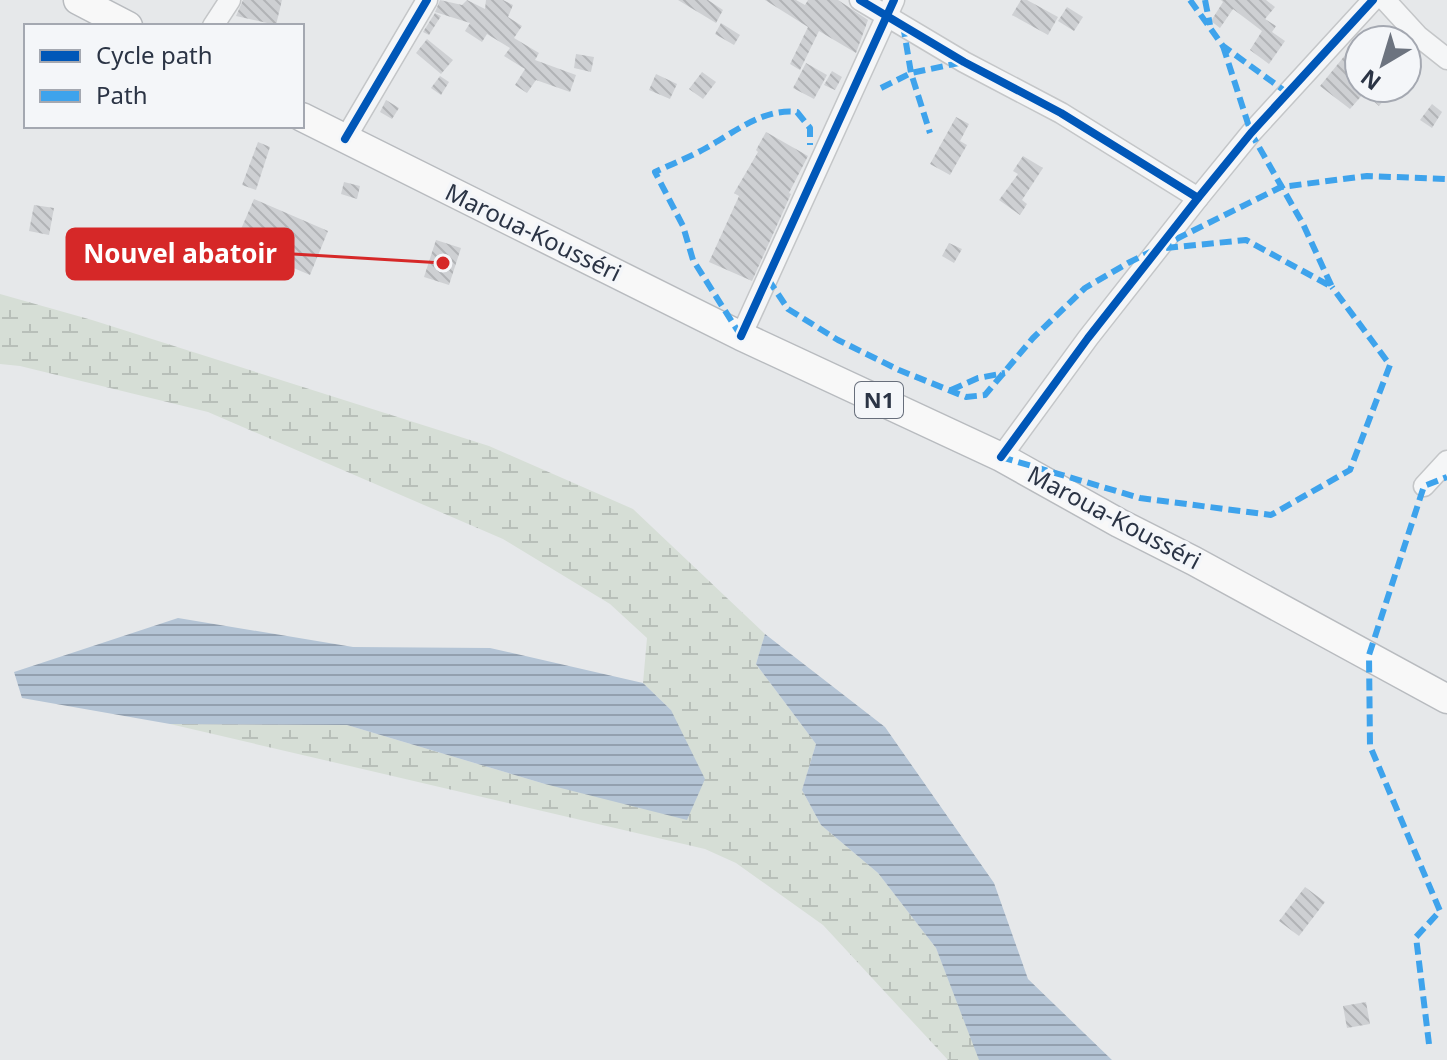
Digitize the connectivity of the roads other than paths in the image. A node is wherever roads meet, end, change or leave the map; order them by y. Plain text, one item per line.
1 (230, 0) edge
2 (427, 0) edge
3 (860, 0) edge
4 (1373, 0) edge
5 (1385, 0) edge
6 (86, 2) edge
7 (891, 9) edge
8 (124, 24) edge
9 (214, 24) edge
10 (1447, 59) edge
11 (304, 118) edge
12 (345, 139) junction
13 (1198, 198) junction
14 (741, 336) junction
15 (1001, 457) junction
16 (1447, 461) edge
17 (1424, 486) dead end
18 (1447, 699) edge

1 - 9 street
2 - 12 street
3 - 7 street
4 - 13 street
5 - 10 street
6 - 8 highway
7 - 13 street
7 - 14 street
11 - 12 highway, Maroua-Kousséri / N1
12 - 14 highway, Maroua-Kousséri / N1
13 - 15 street
14 - 15 highway, Maroua-Kousséri / N1
15 - 18 highway, Maroua-Kousséri / N1
16 - 17 street

